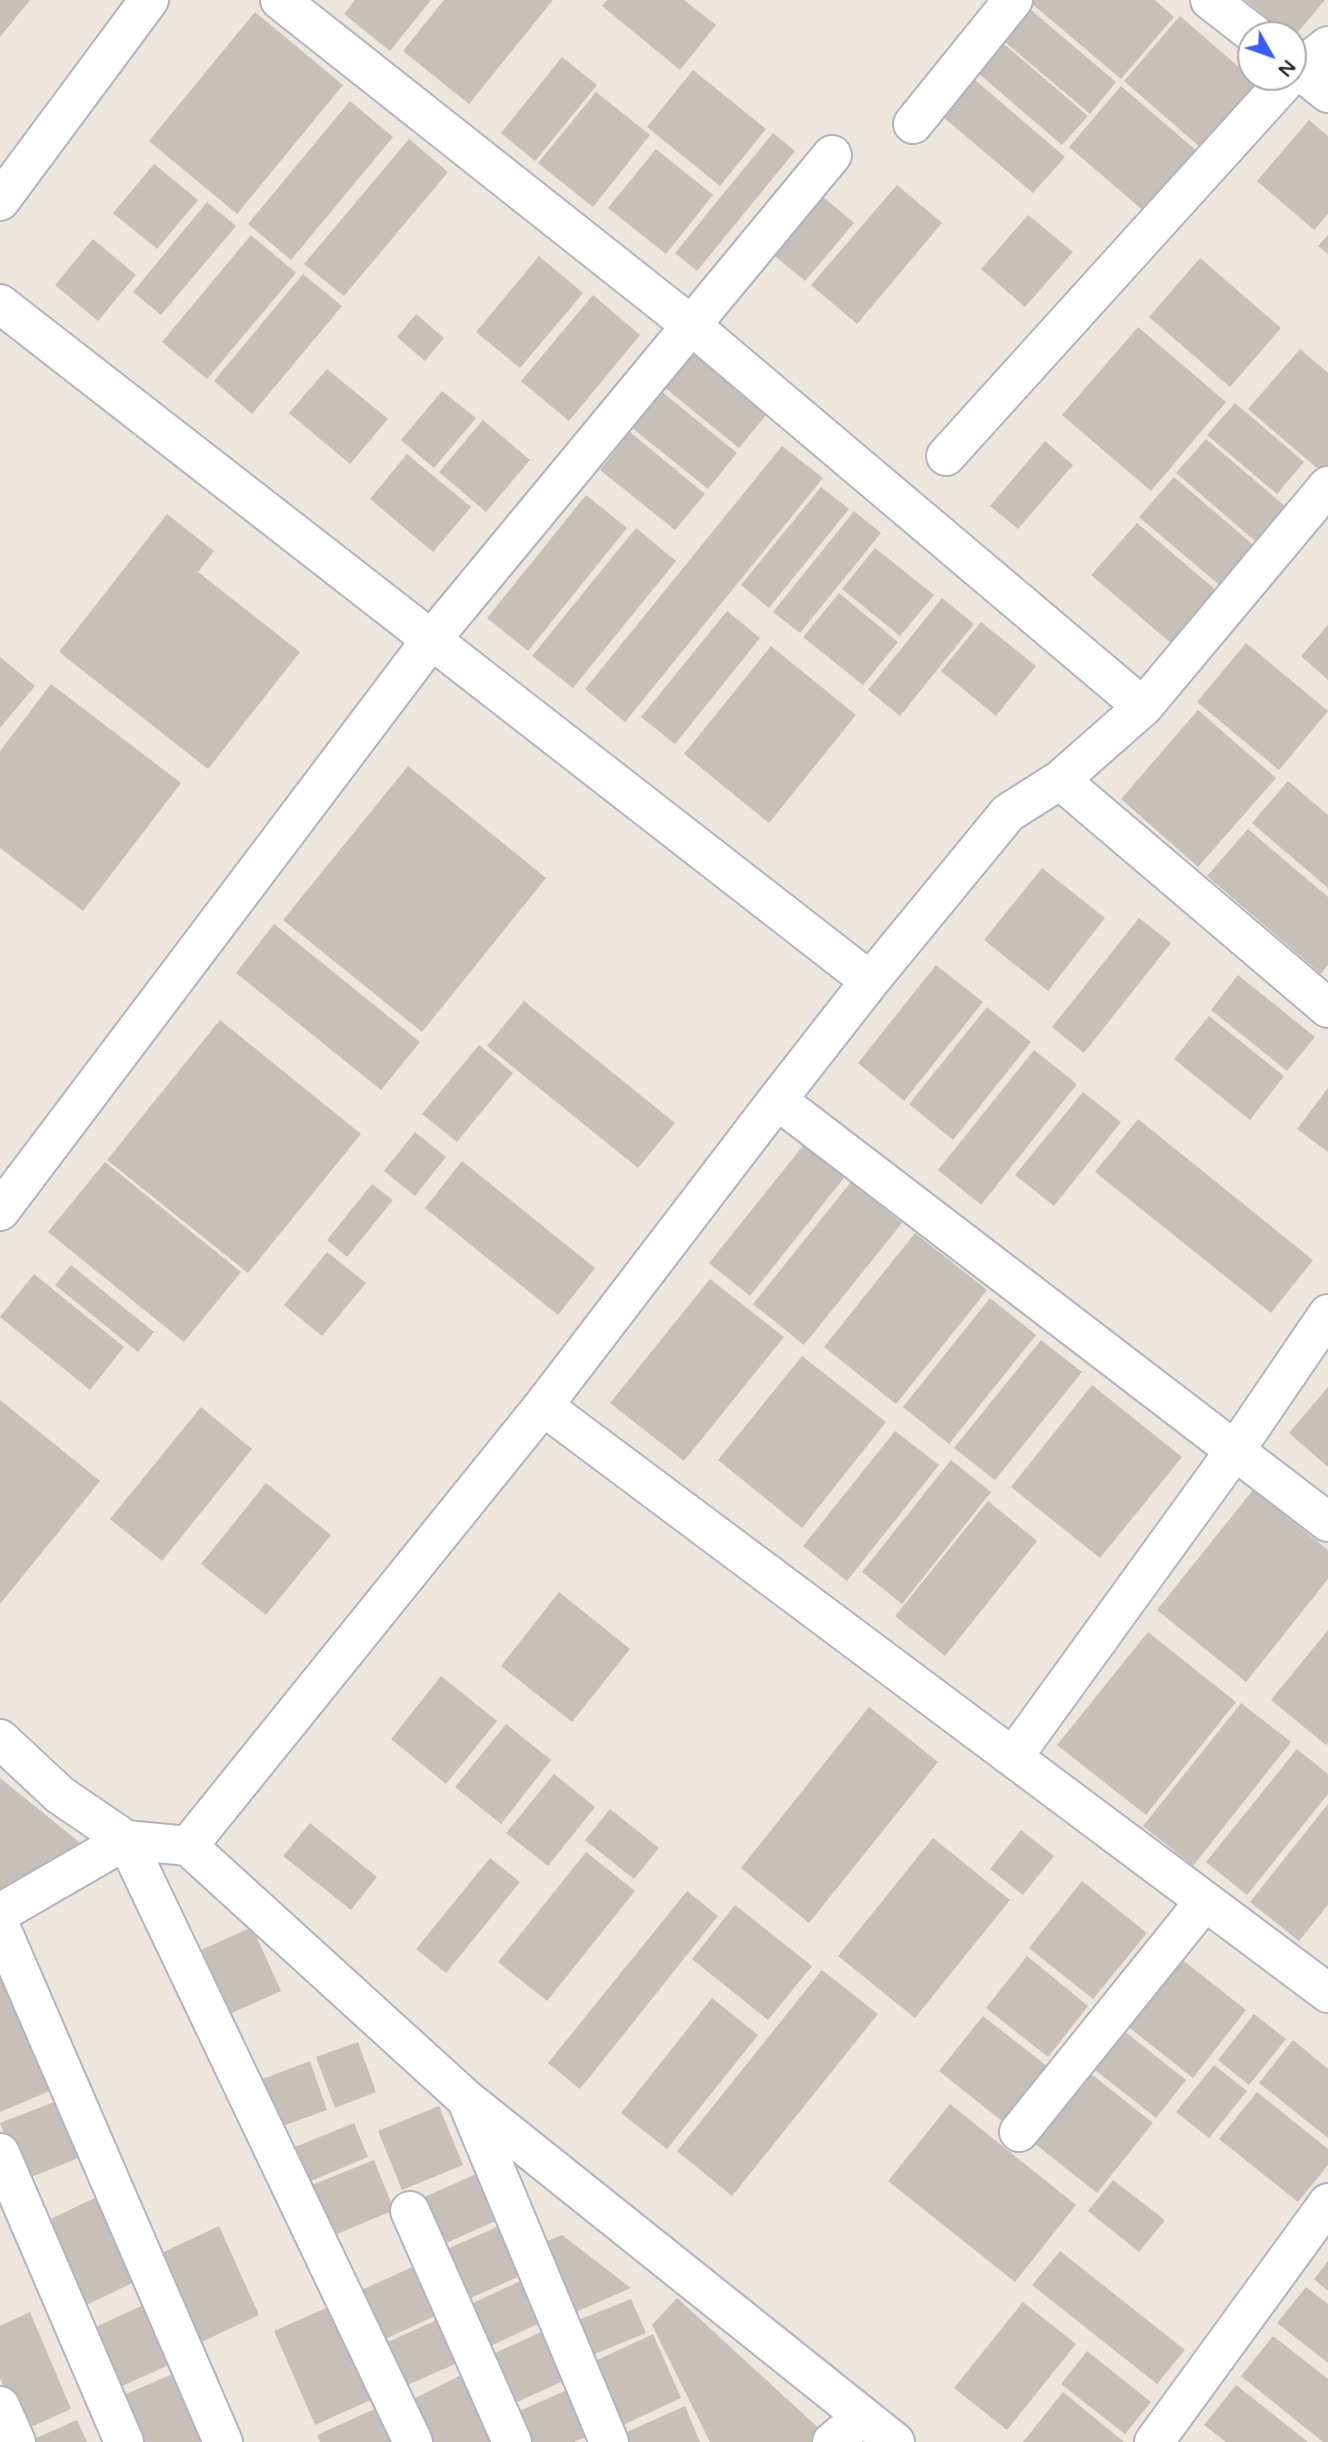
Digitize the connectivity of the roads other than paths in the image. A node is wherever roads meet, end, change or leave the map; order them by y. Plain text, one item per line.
1 (149, 0) edge
2 (280, 0) edge
3 (1013, 0) edge
4 (1210, 0) edge
5 (1237, 21) edge
6 (1328, 46) edge
7 (1307, 61) edge
8 (1307, 80) edge
9 (1275, 91) edge
10 (1328, 93) edge
11 (913, 124) dead end
12 (832, 155) dead end
13 (0, 201) edge
14 (0, 304) edge
15 (692, 326) junction
16 (946, 456) dead end
17 (1328, 486) edge
18 (430, 640) junction
19 (1143, 707) junction
20 (1060, 780) junction
21 (870, 981) junction
22 (1328, 1008) edge
23 (777, 1100) junction
24 (0, 1211) edge
25 (1328, 1314) edge
26 (543, 1406) junction
27 (1236, 1449) junction
28 (1328, 1521) edge
29 (0, 1739) edge
30 (1013, 1757) junction
31 (126, 1840) junction
32 (188, 1846) junction
33 (1205, 1901) junction
34 (0, 1913) edge
35 (0, 1926) edge
36 (1328, 1993) edge
37 (466, 2099) junction
38 (1019, 2132) dead end
39 (0, 2152) edge
40 (1328, 2203) edge
41 (410, 2211) dead end
42 (0, 2406) edge
43 (862, 2417) junction
44 (16, 2442) edge
45 (124, 2442) edge
46 (223, 2442) edge
47 (413, 2442) edge
48 (512, 2442) edge
49 (609, 2442) edge
50 (832, 2442) edge
51 (895, 2442) edge
52 (1154, 2442) edge

1 - 13 street
2 - 15 street
3 - 11 street
4 - 5 street
6 - 7 street
8 - 10 street
9 - 16 street
12 - 15 street
14 - 18 street
15 - 18 street
15 - 19 street
17 - 19 street
18 - 21 street
18 - 24 street
19 - 20 street
20 - 21 street
20 - 22 street
21 - 23 street
23 - 26 street
23 - 27 street
25 - 27 street
26 - 30 street
26 - 32 street
27 - 28 street
27 - 30 street
29 - 31 street
30 - 33 street
31 - 32 street
31 - 34 street
31 - 47 street
32 - 37 street
33 - 36 street
33 - 38 street
35 - 46 street
37 - 43 street
37 - 49 street
39 - 45 street
40 - 52 street
41 - 48 street
42 - 44 street
43 - 50 street
43 - 51 street

